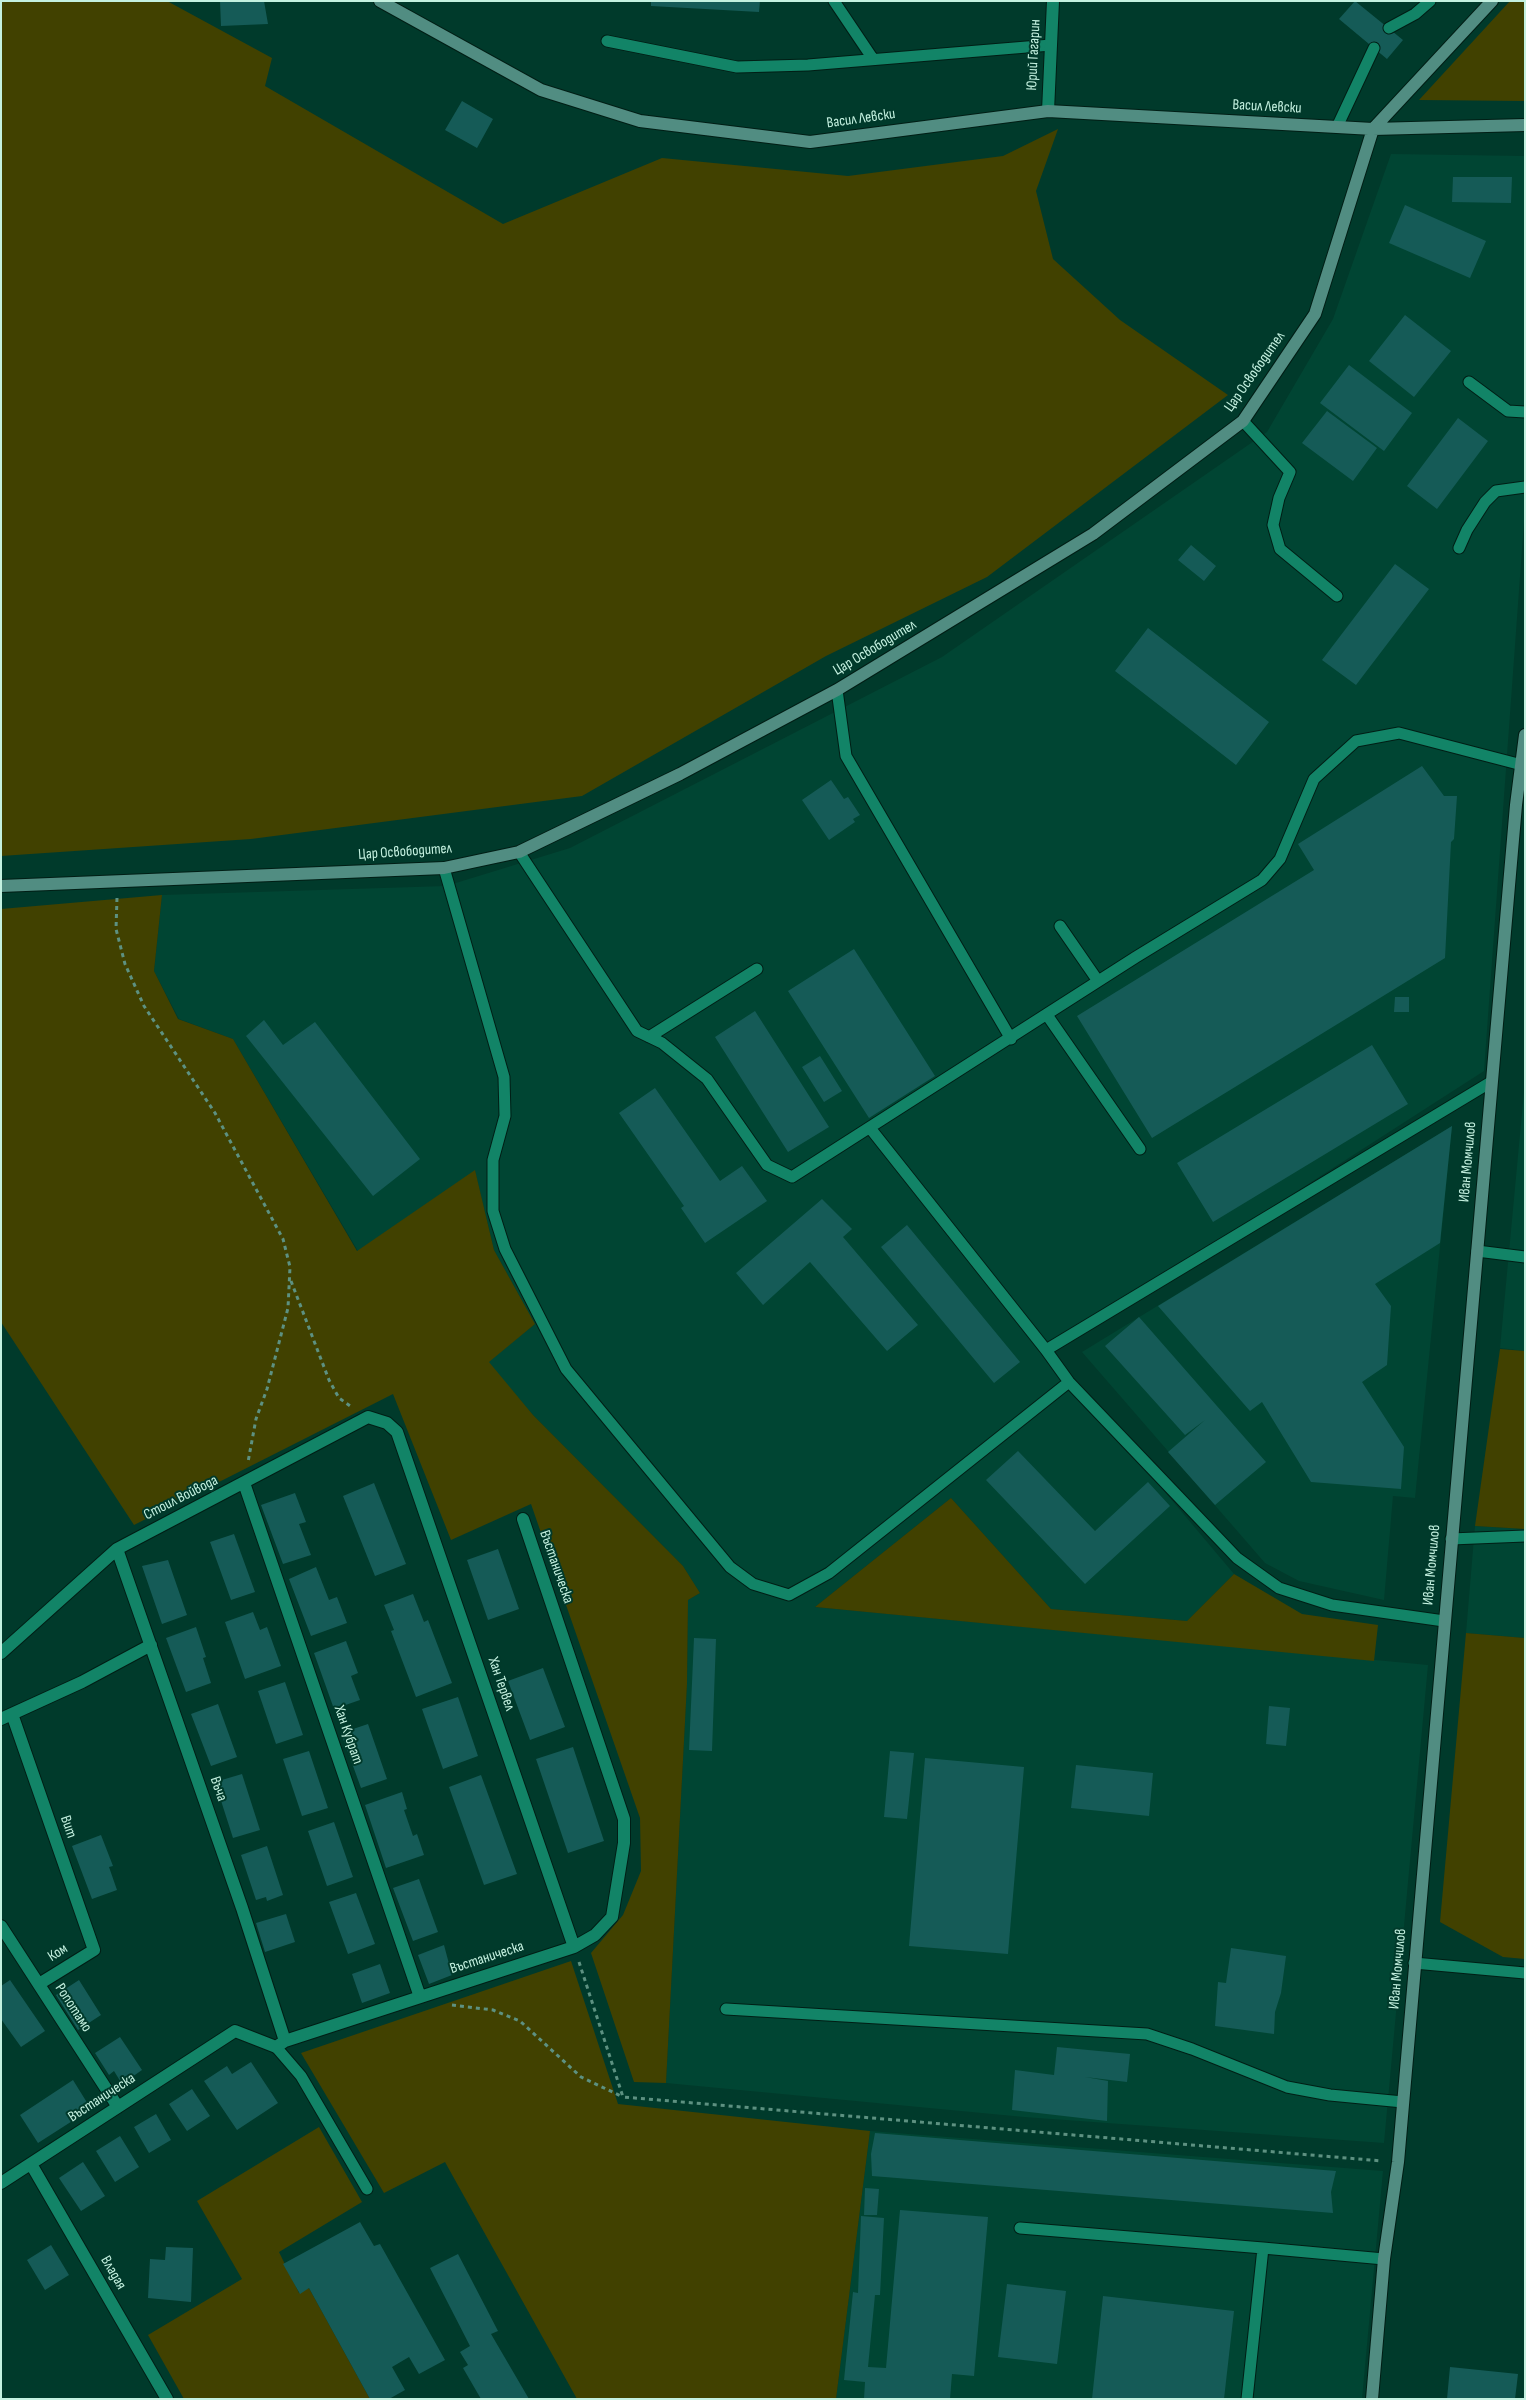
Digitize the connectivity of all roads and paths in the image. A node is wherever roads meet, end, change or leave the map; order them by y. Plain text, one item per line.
1 (380, 1) edge
2 (834, 1) edge
3 (1053, 1) edge
4 (1430, 1) edge
5 (1492, 1) edge
6 (1389, 28) dead end
7 (607, 41) dead end
8 (1051, 45) junction
9 (1374, 48) dead end
10 (873, 59) junction
11 (1048, 111) junction
12 (1525, 126) edge
13 (1337, 127) junction
14 (1373, 129) junction
15 (1469, 382) dead end
16 (1525, 412) edge
17 (1243, 421) junction
18 (1525, 487) edge
19 (1459, 548) dead end
20 (1338, 596) dead end
21 (837, 690) junction
22 (1525, 735) edge
23 (1522, 765) junction
24 (1520, 808) edge
25 (519, 852) junction
26 (444, 868) junction
27 (118, 880) junction
28 (1, 886) edge
29 (1060, 926) dead end
30 (757, 969) dead end
31 (1098, 981) junction
32 (1047, 1015) junction
33 (650, 1037) junction
34 (1011, 1038) junction
35 (1491, 1082) junction
36 (870, 1128) junction
37 (1140, 1149) dead end
38 (1476, 1251) junction
39 (1525, 1256) edge
40 (290, 1278) junction
41 (1046, 1350) junction
42 (1069, 1382) junction
43 (368, 1417) junction
44 (244, 1483) junction
45 (523, 1519) dead end
46 (1525, 1536) edge
47 (1451, 1539) junction
48 (117, 1549) junction
49 (1444, 1621) junction
50 (151, 1645) junction
51 (1, 1653) edge
52 (6, 1716) edge
53 (1, 1926) edge
54 (574, 1947) junction
55 (94, 1950) joint
56 (1414, 1963) junction
57 (1525, 1973) edge
58 (39, 1984) junction
59 (425, 1995) junction
60 (726, 2009) dead end
61 (281, 2044) junction
62 (623, 2097) junction
63 (1403, 2102) junction
64 (118, 2107) junction
65 (1398, 2162) junction
66 (30, 2164) junction
67 (1, 2183) edge
68 (367, 2188) dead end
69 (1020, 2228) dead end
70 (1263, 2248) junction
71 (1384, 2259) junction
72 (167, 2399) edge
73 (1247, 2399) edge
74 (1372, 2399) edge

1 - 11 street, Васил Левски
2 - 10 lane
3 - 8 street, Юрий Гагарин
4 - 6 lane
5 - 14 street, Цар Освободител
7 - 10 lane
8 - 10 lane
8 - 11 street, Юрий Гагарин
9 - 13 lane
11 - 13 street, Васил Левски
12 - 14 street, Васил Левски
13 - 14 street, Васил Левски
14 - 17 street, Цар Освободител
15 - 16 lane
17 - 20 lane
17 - 21 street, Цар Освободител
18 - 19 lane
21 - 25 street, Цар Освободител
21 - 34 lane
22 - 23 street, Иван Момчилов
23 - 24 street, Иван Момчилов
23 - 31 lane
24 - 35 street, Иван Момчилов
25 - 26 street, Цар Освободител
25 - 33 lane
26 - 27 street, Цар Освободител
26 - 42 lane
27 - 28 street, Цар Освободител
27 - 40 path
29 - 31 lane
30 - 33 lane
31 - 32 lane
32 - 34 lane
32 - 37 lane
33 - 36 lane
34 - 36 lane
35 - 38 street, Иван Момчилов
35 - 41 lane
36 - 41 lane
38 - 39 lane
38 - 47 street, Иван Момчилов
40 - 43 path
40 - 44 path
41 - 42 lane
42 - 49 lane
43 - 44 street, Стоил Войвода
43 - 54 street, Хан Тервел
44 - 48 street, Стоил Войвода
44 - 59 street, Хан Кубрат
45 - 54 street, Въстаническа
46 - 47 lane
47 - 49 street, Иван Момчилов
48 - 50 street, Въча
48 - 51 street, Стоил Войвода
49 - 56 street, Иван Момчилов
50 - 52 street
50 - 61 street, Въча
52 - 55 street, Вит
53 - 58 street, Ропотамо
54 - 59 street, Въстаническа
54 - 62 path
55 - 58 street, Ком
56 - 57 lane
56 - 63 street, Иван Момчилов
58 - 64 street, Ропотамо
59 - 61 street, Въстаническа
59 - 62 path
60 - 63 lane
61 - 64 street, Въстаническа
61 - 68 lane
62 - 65 path
63 - 65 street, Иван Момчилов
64 - 66 street, Въстаническа
65 - 71 street, Иван Момчилов
66 - 67 street, Въстаническа
66 - 72 street, Владая
69 - 70 lane
70 - 71 lane
70 - 73 lane
71 - 74 street, Иван Момчилов

